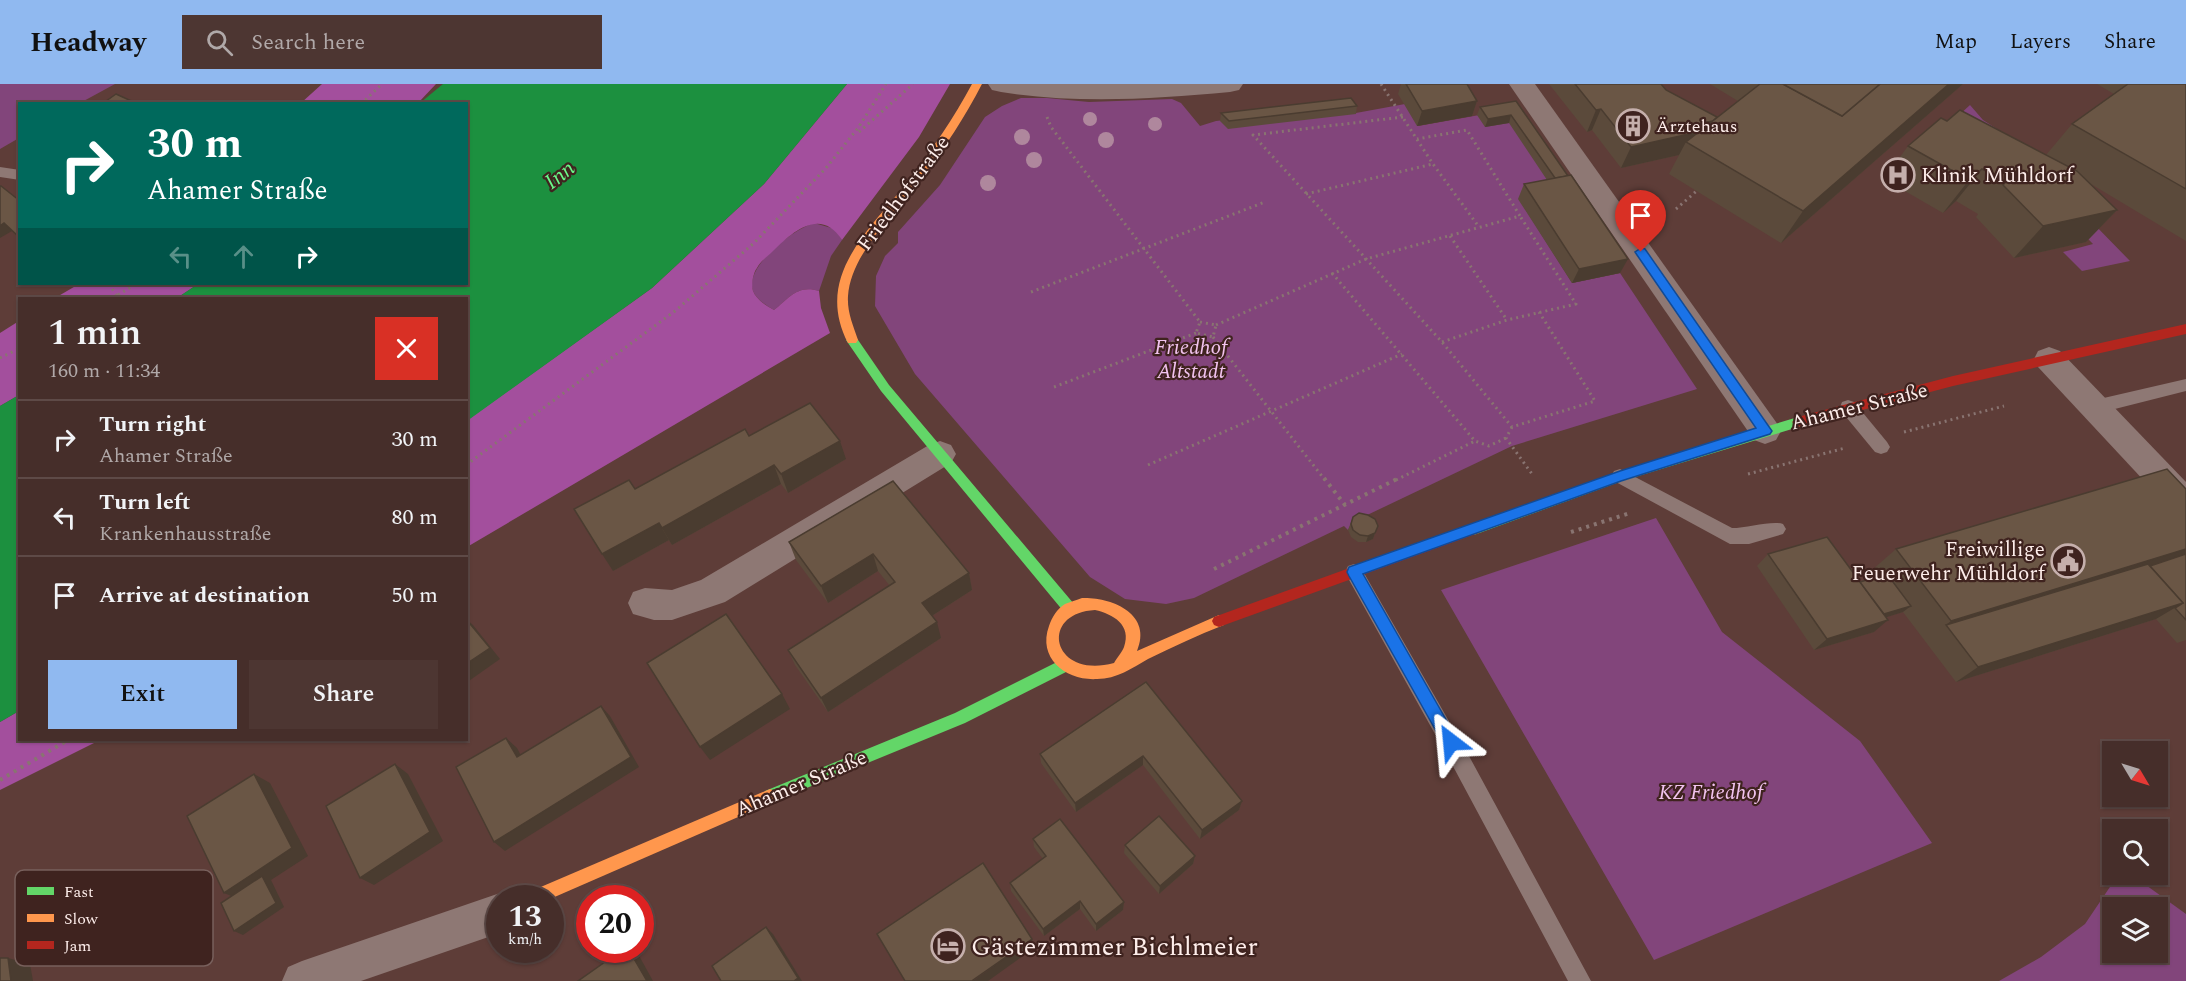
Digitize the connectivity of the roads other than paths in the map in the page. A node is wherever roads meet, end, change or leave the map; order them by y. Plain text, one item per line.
1 (977, 84) edge
2 (1001, 84) edge
3 (1230, 84) edge
4 (1522, 84) edge
5 (1162, 87) edge
6 (0, 172) edge
7 (18, 174) edge
8 (2186, 329) edge
9 (2049, 359) junction
10 (2186, 385) edge
11 (1848, 407) junction
12 (2094, 407) junction
13 (1765, 431) junction
14 (1878, 444) road end
15 (940, 454) junction
16 (1620, 476) junction
17 (2186, 504) edge
18 (1777, 529) dead end
19 (1354, 572) junction
20 (645, 603) dead end
21 (1069, 608) junction
22 (1173, 625) dead end
23 (1196, 629) junction
24 (1121, 664) junction
25 (1065, 665) junction
26 (564, 885) edge
27 (486, 919) edge
28 (346, 974) edge
29 (302, 981) edge
30 (1580, 981) edge

1 - 15 street, Friedhofstraße
2 - 5 street
3 - 5 street
4 - 13 street
6 - 7 lane
8 - 9 street, Ahamer Straße
9 - 11 street, Ahamer Straße
9 - 12 street
10 - 12 lane
11 - 13 street, Ahamer Straße
11 - 14 lane
12 - 17 street
13 - 16 street, Ahamer Straße
15 - 20 street
15 - 21 street, Friedhofstraße
16 - 18 lane
16 - 19 street, Ahamer Straße
19 - 23 street, Ahamer Straße
19 - 30 lane
21 - 24 street
21 - 25 street
22 - 23 street, Ahamer Straße
23 - 24 street, Ahamer Straße
24 - 25 street
25 - 26 street, Ahamer Straße
27 - 28 street
28 - 29 street

